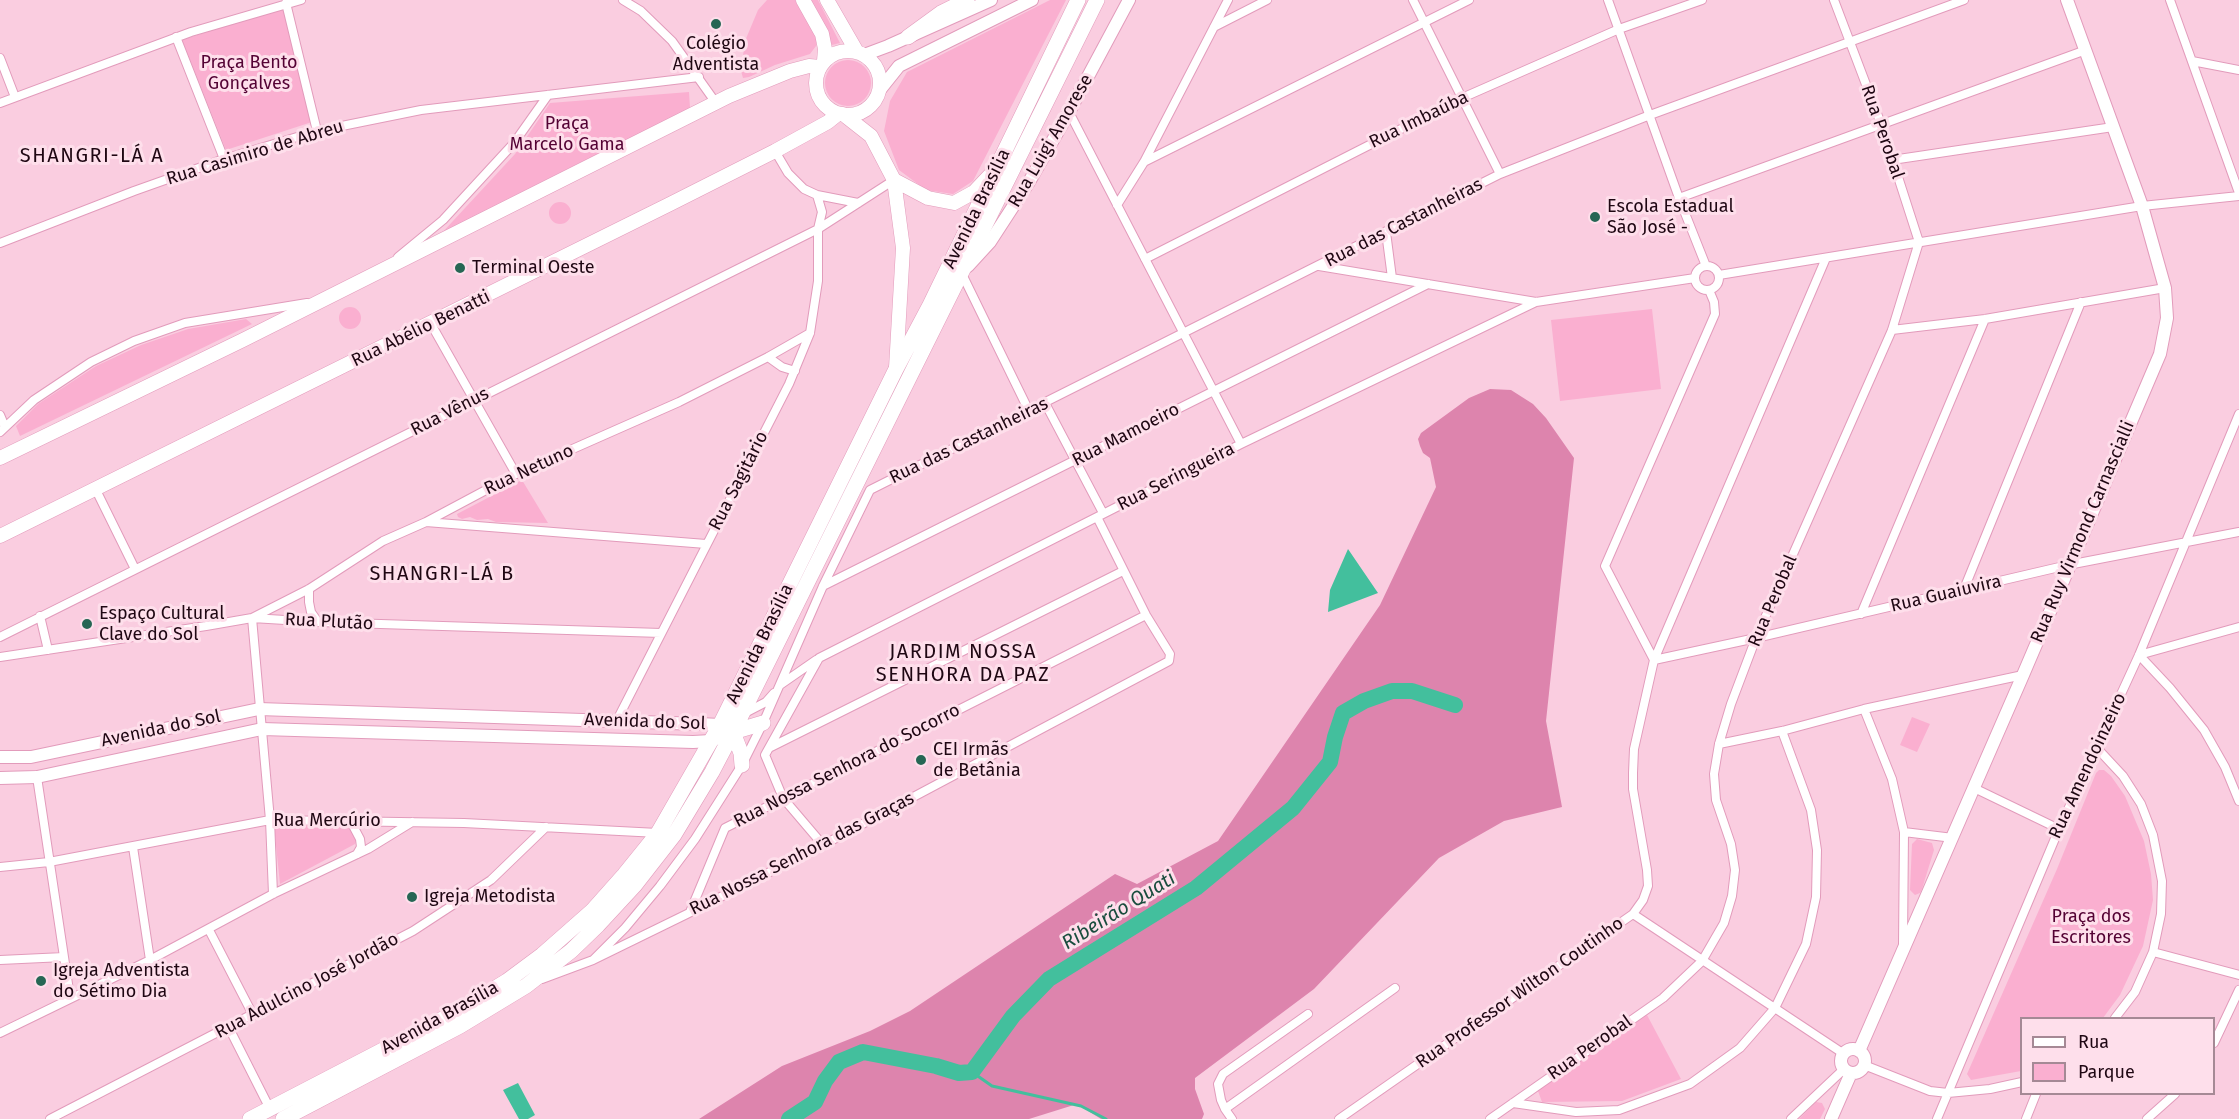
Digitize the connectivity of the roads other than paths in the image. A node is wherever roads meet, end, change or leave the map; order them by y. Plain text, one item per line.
1 (300, 0) edge
2 (623, 0) edge
3 (803, 0) edge
4 (827, 0) edge
5 (968, 0) edge
6 (991, 0) edge
7 (1032, 0) edge
8 (1078, 0) edge
9 (1096, 0) edge
10 (1128, 0) edge
11 (1228, 0) edge
12 (1267, 0) edge
13 (1413, 0) edge
14 (1469, 0) edge
15 (1608, 0) edge
16 (1702, 0) edge
17 (1834, 0) edge
18 (1964, 0) edge
19 (2067, 0) edge
20 (2170, 0) edge
21 (286, 3) junction
22 (1424, 21) junction
23 (1214, 27) junction
24 (1619, 29) junction
25 (176, 37) junction
26 (908, 37) junction
27 (1849, 42) junction
28 (2086, 50) junction
29 (860, 53) junction
30 (0, 58) edge
31 (2192, 61) junction
32 (822, 64) junction
33 (2239, 70) edge
34 (699, 77) junction
35 (548, 95) junction
36 (877, 96) junction
37 (15, 97) junction
38 (1462, 98) junction
39 (0, 103) edge
40 (716, 103) junction
41 (1070, 112) junction
42 (840, 114) junction
43 (1650, 115) junction
44 (1881, 124) junction
45 (2113, 127) junction
46 (317, 130) junction
47 (871, 136) junction
48 (775, 151) junction
49 (224, 159) junction
50 (1892, 160) junction
51 (1144, 162) junction
52 (997, 167) junction
53 (1500, 174) junction
54 (894, 180) junction
55 (817, 195) junction
56 (2239, 195) edge
57 (1679, 198) junction
58 (859, 204) junction
59 (1116, 205) junction
60 (2142, 206) junction
61 (818, 229) junction
62 (1386, 232) junction
63 (1919, 242) junction
64 (0, 243) edge
65 (1826, 258) junction
66 (1144, 259) junction
67 (1318, 266) junction
68 (1706, 266) junction
69 (384, 269) junction
70 (961, 273) junction
71 (1719, 275) junction
72 (1392, 278) junction
73 (1695, 278) junction
74 (1428, 284) junction
75 (2165, 288) junction
76 (1709, 290) junction
77 (320, 301) junction
78 (1536, 302) junction
79 (2081, 302) junction
80 (1985, 318) junction
81 (431, 324) junction
82 (1892, 330) junction
83 (810, 333) junction
84 (1184, 333) junction
85 (768, 357) junction
86 (896, 369) junction
87 (795, 371) junction
88 (1213, 391) junction
89 (474, 400) junction
90 (1045, 403) junction
91 (1029, 411) junction
92 (2239, 414) edge
93 (0, 415) edge
94 (2, 429) edge
95 (2239, 442) edge
96 (1241, 444) junction
97 (2226, 445) junction
98 (0, 458) edge
99 (1075, 460) junction
100 (516, 474) junction
101 (96, 490) junction
102 (866, 495) joint
103 (1100, 515) junction
104 (426, 522) junction
105 (2239, 532) edge
106 (0, 536) edge
107 (706, 544) junction
108 (2186, 544) junction
109 (2068, 565) junction
110 (135, 569) junction
111 (1123, 571) junction
112 (823, 585) junction
113 (309, 589) junction
114 (1964, 590) junction
115 (1861, 614) junction
116 (1146, 615) junction
117 (40, 616) junction
118 (252, 618) junction
119 (318, 622) junction
120 (2239, 627) edge
121 (661, 633) junction
122 (0, 637) edge
123 (1755, 638) junction
124 (48, 650) junction
125 (2139, 655) junction
126 (0, 657) edge
127 (819, 658) junction
128 (1654, 660) junction
129 (2023, 675) junction
130 (780, 687) junction
131 (260, 709) junction
132 (1864, 709) junction
133 (741, 715) junction
134 (570, 719) junction
135 (617, 720) junction
136 (763, 723) junction
137 (727, 728) junction
138 (262, 729) junction
139 (1782, 731) junction
140 (568, 737) junction
141 (711, 741) junction
142 (1719, 744) junction
143 (770, 747) junction
144 (2096, 747) junction
145 (0, 758) edge
146 (742, 765) junction
147 (37, 777) junction
148 (0, 778) edge
149 (1974, 788) junction
150 (783, 798) junction
151 (2239, 801) edge
152 (270, 820) junction
153 (350, 820) junction
154 (412, 822) junction
155 (546, 827) junction
156 (2058, 829) junction
157 (1904, 832) junction
158 (658, 833) junction
159 (1953, 838) junction
160 (823, 845) junction
161 (133, 847) junction
162 (357, 855) junction
163 (50, 862) junction
164 (0, 867) edge
165 (273, 894) junction
166 (690, 912) junction
167 (1633, 914) junction
168 (209, 930) junction
169 (1903, 951) junction
170 (2153, 952) junction
171 (64, 957) junction
172 (0, 960) edge
173 (150, 960) junction
174 (593, 960) junction
175 (1702, 961) junction
176 (2239, 975) edge
177 (526, 986) junction
178 (1395, 988) dead end
179 (2239, 990) edge
180 (70, 997) junction
181 (1775, 1008) junction
182 (1308, 1014) dead end
183 (253, 1015) junction
184 (2116, 1017) edge
185 (229, 1028) junction
186 (0, 1033) edge
187 (2215, 1041) edge
188 (1859, 1051) junction
189 (1844, 1054) junction
190 (1864, 1065) junction
191 (1847, 1071) junction
192 (2020, 1082) edge
193 (1948, 1094) junction
194 (2036, 1095) edge
195 (2174, 1095) edge
196 (1513, 1103) junction
197 (270, 1109) junction
198 (1224, 1109) junction
199 (50, 1119) edge
200 (250, 1119) edge
201 (283, 1119) edge
202 (1232, 1119) edge
203 (1339, 1119) edge
204 (1490, 1119) edge
205 (1791, 1119) edge
206 (1831, 1119) edge
207 (1937, 1119) edge
208 (2026, 1119) edge
209 (2147, 1119) edge

1 - 21 street
2 - 34 street
3 - 32 main road
4 - 29 main road
5 - 26 highway
6 - 26 street
7 - 36 street
8 - 52 highway, Avenida Brasília
9 - 70 highway, Avenida Brasília
10 - 41 street, Rua Luigi Amorese
11 - 23 street
12 - 23 street
13 - 22 street
14 - 22 street
15 - 24 street
16 - 24 street, Rua Imbaúba
17 - 27 street, Rua Perobal
18 - 27 street, Rua das Castanheiras
19 - 28 street, Rua Ruy Virmond Carnascialli
20 - 31 street
21 - 25 street
21 - 46 street
22 - 38 street
22 - 51 street
23 - 51 street
24 - 38 street, Rua Imbaúba
24 - 43 street
25 - 37 street
25 - 49 street
26 - 29 street
27 - 43 street, Rua das Castanheiras
27 - 44 street, Rua Perobal
28 - 44 street
28 - 45 street, Rua Ruy Virmond Carnascialli
29 - 32 main road
29 - 36 main road
30 - 37 street
31 - 33 street
31 - 56 street
32 - 40 main road
32 - 42 main road
34 - 35 street, Rua Casimiro de Abreu
34 - 40 street
35 - 46 street, Rua Casimiro de Abreu
35 - 69 street
36 - 42 main road
36 - 47 main road
37 - 39 street
38 - 53 street
38 - 66 street, Rua Imbaúba
40 - 69 main road
41 - 59 street
41 - 70 street, Rua Luigi Amorese
42 - 47 main road
42 - 48 main road, Rua Abélio Benatti
43 - 53 street, Rua das Castanheiras
43 - 57 street
44 - 50 street, Rua Perobal
44 - 57 street
45 - 50 street
45 - 60 street, Rua Ruy Virmond Carnascialli
46 - 49 street, Rua Casimiro de Abreu
47 - 54 main road
48 - 55 street
48 - 81 main road, Rua Abélio Benatti
49 - 64 street, Rua Casimiro de Abreu
50 - 63 street, Rua Perobal
51 - 59 street
52 - 54 main road
52 - 86 highway, Avenida Brasília
53 - 62 street, Rua das Castanheiras
54 - 58 street, Rua Vênus
54 - 86 main road
55 - 58 street
55 - 61 street, Rua Sagitário
56 - 60 street
57 - 68 street
58 - 61 street, Rua Vênus
59 - 66 street
60 - 63 street
60 - 75 street, Rua Ruy Virmond Carnascialli
61 - 83 street, Rua Sagitário
61 - 89 street, Rua Vênus
62 - 67 street, Rua das Castanheiras
62 - 72 street
63 - 65 street
63 - 82 street, Rua Perobal
65 - 71 street
65 - 128 street, Rua Professor Wilton Coutinho
66 - 84 street
67 - 72 street
67 - 84 street, Rua das Castanheiras
68 - 71 street
68 - 73 street
69 - 77 main road
70 - 91 street
70 - 133 highway, Avenida Brasília
71 - 76 street
72 - 74 street
73 - 76 street
73 - 78 street
74 - 78 street
74 - 88 street, Rua Mamoeiro
75 - 79 street
75 - 109 street, Rua Ruy Virmond Carnascialli
76 - 128 street
77 - 94 street
77 - 98 main road
78 - 96 street, Rua Seringueira
79 - 80 street
79 - 114 street
80 - 82 street
80 - 115 street
81 - 89 street
81 - 101 main road, Rua Abélio Benatti
82 - 123 street, Rua Perobal
83 - 85 street, Rua Netuno
83 - 87 street, Rua Sagitário
84 - 88 street
84 - 90 street, Rua das Castanheiras
85 - 87 street
85 - 100 street, Rua Netuno
86 - 137 highway, Avenida Brasília
87 - 107 street, Rua Sagitário
88 - 96 street
88 - 99 street, Rua Mamoeiro
89 - 100 street
89 - 110 street, Rua Vênus
90 - 91 street, Rua das Castanheiras
90 - 99 street
91 - 102 street, Rua das Castanheiras
92 - 97 street, Rua Amendoinzeiro
93 - 94 street
95 - 97 street
96 - 103 street, Rua Seringueira
97 - 108 street, Rua Amendoinzeiro
99 - 103 street
99 - 112 street, Rua Mamoeiro
100 - 104 street, Rua Netuno
101 - 106 main road, Rua Abélio Benatti
101 - 110 street
102 - 112 street, Avenida Brasília
103 - 111 street
103 - 127 street, Rua Seringueira
104 - 107 street
104 - 113 street, Rua Netuno
105 - 108 street, Rua Guaiuvira
107 - 121 street, Rua Sagitário
108 - 109 street, Rua Guaiuvira
108 - 125 street, Rua Amendoinzeiro
109 - 114 street, Rua Guaiuvira
109 - 129 street, Rua Ruy Virmond Carnascialli
110 - 117 street, Rua Vênus
111 - 116 street
111 - 143 street
112 - 130 street, Avenida Brasília
113 - 118 street, Rua Netuno
113 - 119 street
114 - 115 street, Rua Guaiuvira
115 - 123 street, Rua Guaiuvira
116 - 150 street, Rua Nossa Senhora do Socorro
116 - 160 street, Rua Nossa Senhora das Graças
117 - 122 street, Rua Vênus
117 - 124 street
118 - 119 street, Rua Plutão
118 - 124 street, Rua Plutão
118 - 131 street
119 - 121 street, Rua Plutão
120 - 125 street
121 - 135 street, Rua Sagitário
123 - 128 street, Rua Guaiuvira
123 - 142 street, Rua Perobal
124 - 126 street, Rua Plutão
125 - 144 street, Rua Amendoinzeiro
125 - 151 street
127 - 130 street, Rua Seringueira
127 - 143 street
128 - 167 street, Rua Professor Wilton Coutinho
129 - 132 street
129 - 149 street, Rua Ruy Virmond Carnascialli
130 - 133 street, Rua Seringueira
130 - 136 street, Avenida Brasília
131 - 134 street, Avenida do Sol
131 - 138 street
131 - 145 street, Avenida do Sol
132 - 139 street
132 - 157 street
133 - 137 highway, Avenida Brasília
134 - 135 street, Avenida do Sol
134 - 140 street
135 - 137 street, Avenida do Sol
136 - 137 highway
136 - 146 street, Avenida Brasília
137 - 141 highway, Avenida Brasília
137 - 146 highway
137 - 177 highway, Avenida Brasília
138 - 140 street, Avenida do Sol
138 - 147 street, Avenida do Sol
138 - 152 street
139 - 142 street
139 - 181 street
140 - 141 street, Avenida do Sol
141 - 158 highway, Avenida Brasília
142 - 175 street, Rua Perobal
143 - 150 street
144 - 156 street, Rua Amendoinzeiro
144 - 170 street
146 - 174 street, Avenida Brasília
147 - 148 street, Avenida do Sol
147 - 163 street
149 - 156 street
149 - 159 street, Rua Ruy Virmond Carnascialli
150 - 160 street
150 - 166 street, Rua Nossa Senhora do Socorro
152 - 153 street, Rua Mercúrio
152 - 161 street, Rua Mercúrio
152 - 165 street
153 - 154 street, Rua Mercúrio
153 - 162 street
154 - 155 street, Rua Mercúrio
154 - 162 street
155 - 158 street, Rua Mercúrio
155 - 183 street, Rua Adulcino José Jordão
156 - 193 street, Rua Amendoinzeiro
157 - 159 street
157 - 169 street
158 - 197 highway, Avenida Brasília
159 - 169 street, Rua Ruy Virmond Carnascialli
160 - 166 street, Rua Nossa Senhora das Graças
161 - 163 street, Rua Mercúrio
161 - 173 street
162 - 165 street
163 - 164 street, Rua Mercúrio
163 - 171 street
165 - 168 street
166 - 174 street, Rua Nossa Senhora das Graças
167 - 175 street
167 - 203 street, Rua Professor Wilton Coutinho
168 - 173 street
168 - 183 street
169 - 188 street, Rua Ruy Virmond Carnascialli
170 - 176 street
170 - 184 street
171 - 172 street
171 - 180 street
173 - 180 street
174 - 177 street, Rua Nossa Senhora das Graças
175 - 181 street
175 - 196 street, Rua Perobal
177 - 201 highway, Avenida Brasília
178 - 198 street
179 - 187 street
180 - 186 street
181 - 189 street
181 - 196 street
182 - 198 street
183 - 185 street, Rua Adulcino José Jordão
185 - 197 street
185 - 199 street, Rua Adulcino José Jordão
188 - 189 street
188 - 190 street
189 - 191 street
190 - 191 street
190 - 193 street
191 - 205 street
191 - 206 street
192 - 193 street
193 - 207 street, Rua Amendoinzeiro
194 - 208 street
195 - 209 street
196 - 204 street, Rua Perobal
197 - 200 highway, Avenida Brasília
198 - 202 street

